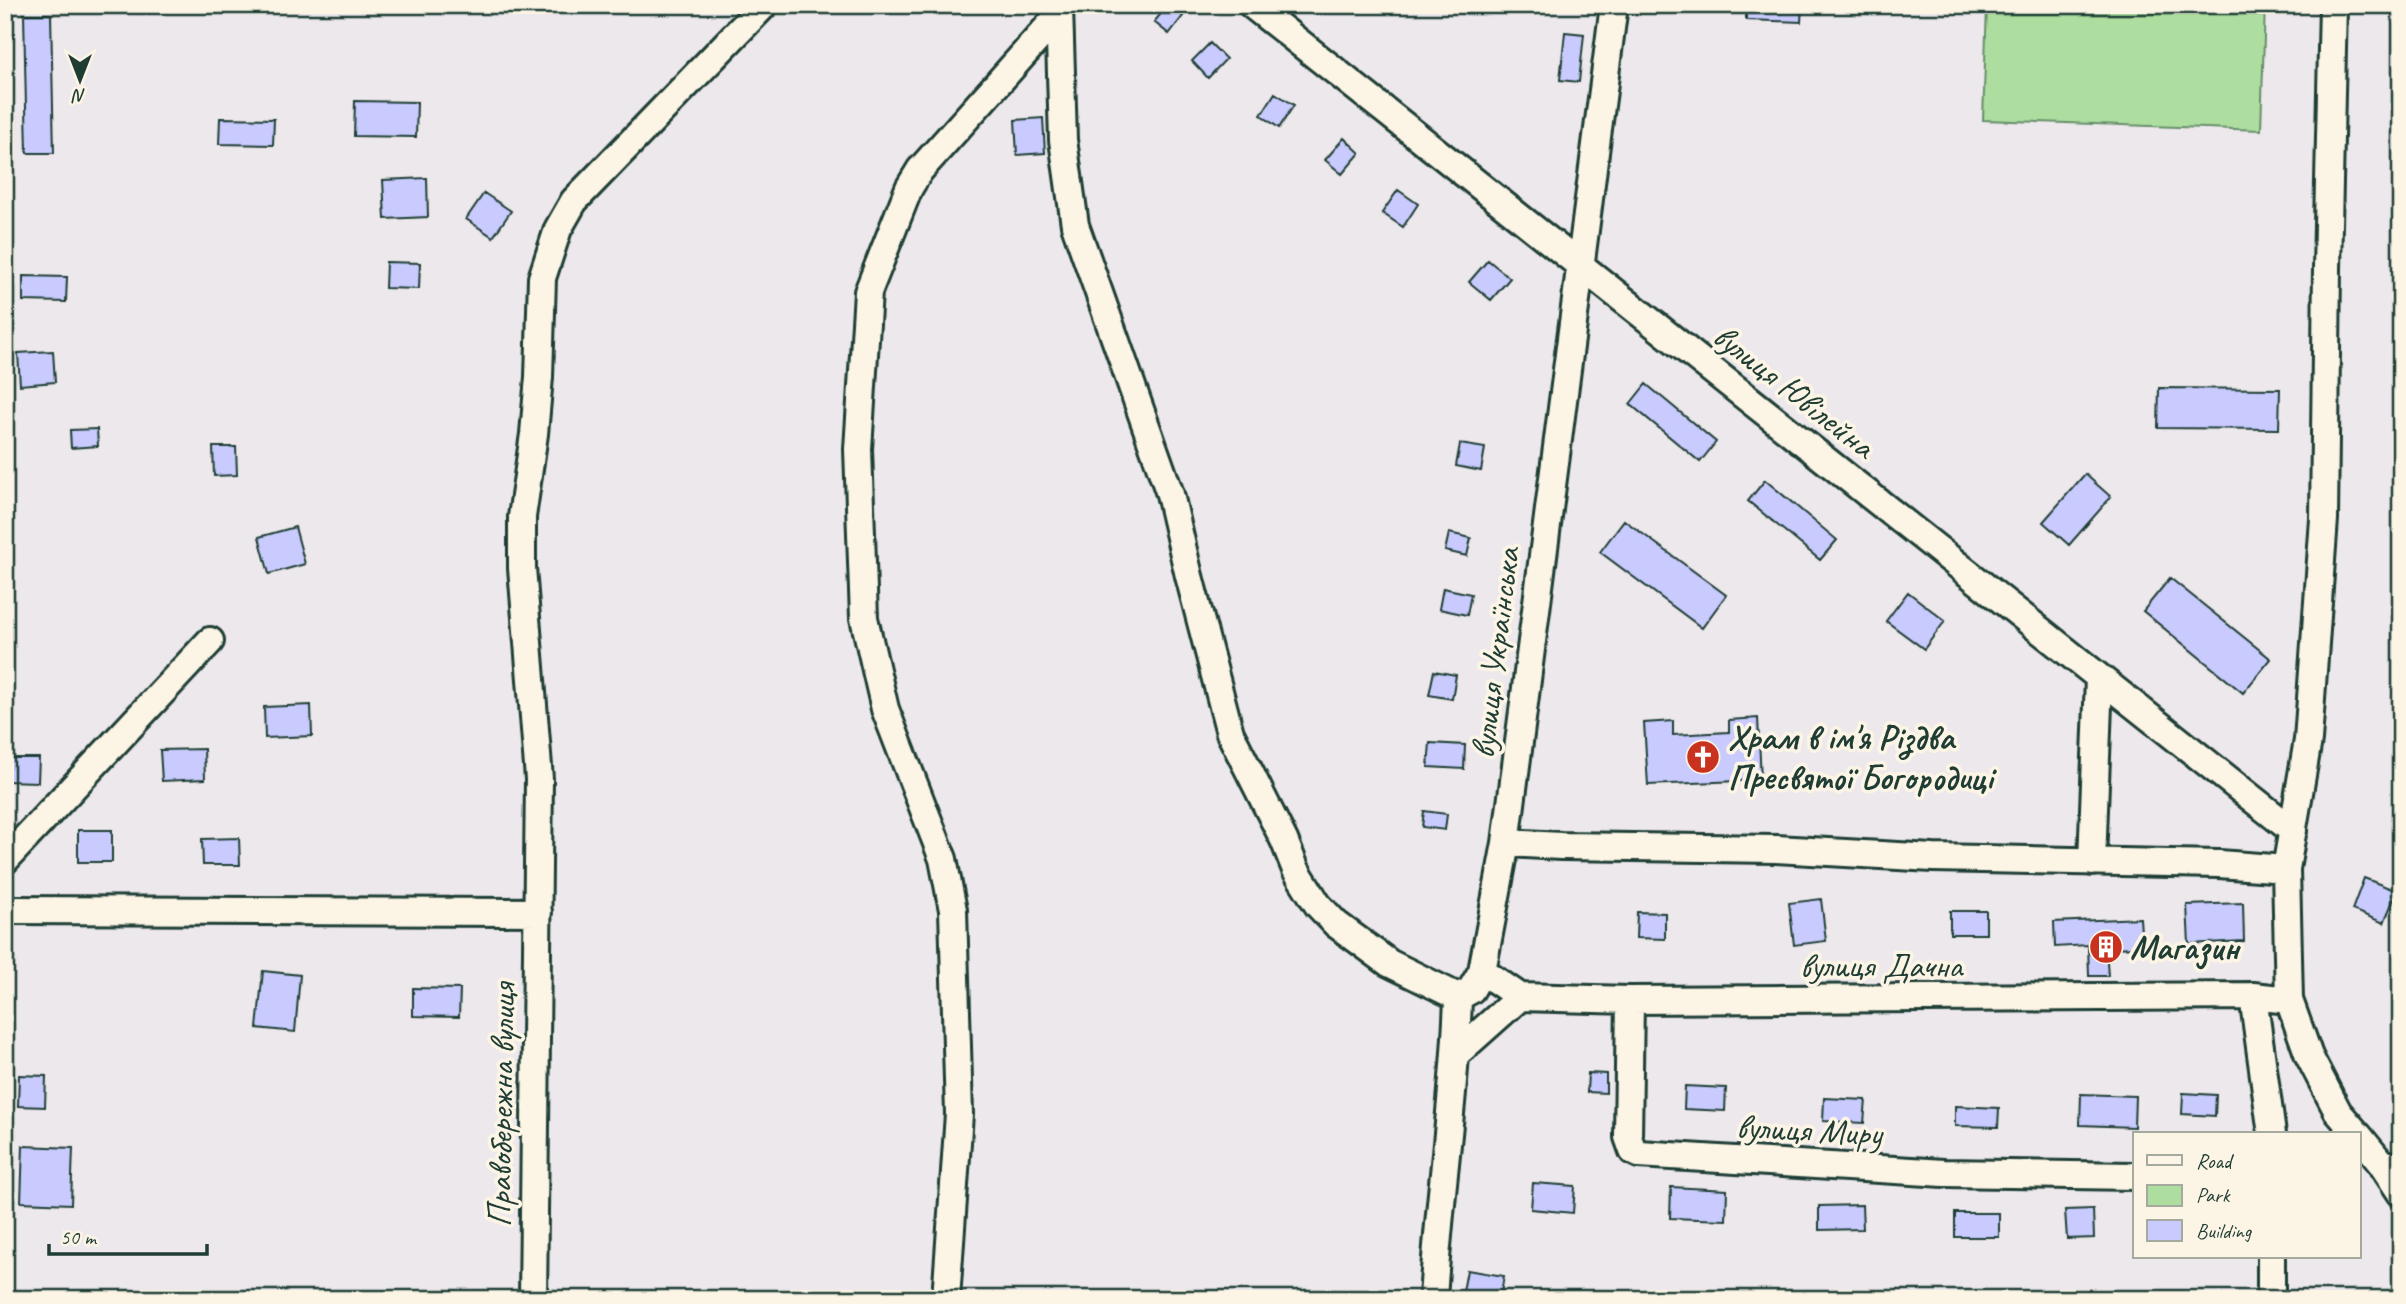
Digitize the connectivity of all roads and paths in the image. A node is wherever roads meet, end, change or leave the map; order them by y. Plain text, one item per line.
1 (764, 5) edge
2 (1252, 5) edge
3 (1614, 5) edge
4 (2333, 5) edge
5 (1058, 11) edge
6 (1580, 266) junction
7 (210, 641) dead end
8 (2099, 678) junction
9 (2293, 831) junction
10 (1506, 843) junction
11 (5, 860) edge
12 (2092, 862) junction
13 (2286, 869) junction
14 (5, 910) edge
15 (538, 912) junction
16 (1482, 971) junction
17 (2253, 996) junction
18 (1458, 997) junction
19 (1520, 998) junction
20 (1630, 1000) junction
21 (2289, 1000) junction
22 (1456, 1054) junction
23 (2272, 1132) edge
24 (2355, 1132) edge
25 (2360, 1137) edge
26 (2391, 1165) edge
27 (2133, 1176) edge
28 (2401, 1193) edge
29 (2271, 1258) edge
30 (533, 1299) edge
31 (946, 1299) edge
32 (1433, 1299) edge
33 (2271, 1299) edge

1 - 15 street, Правобережна вулиця
2 - 6 street, вулиця Ювілейна
3 - 6 street, вулиця Українська
4 - 9 street
5 - 18 street
5 - 31 street
6 - 8 street, вулиця Ювілейна
6 - 10 street, вулиця Українська
7 - 11 street
8 - 9 street, вулиця Ювілейна
8 - 12 street
9 - 13 street
10 - 12 street
10 - 16 street, вулиця Українська
12 - 13 street
13 - 21 street
14 - 15 street
15 - 30 street, Правобережна вулиця
16 - 18 street
16 - 19 street
17 - 20 street, вулиця Дачна
17 - 21 street, вулиця Дачна
17 - 23 street
18 - 22 street
19 - 20 street, вулиця Дачна
19 - 22 street
20 - 27 street, вулиця Миру
21 - 24 street
22 - 32 street
25 - 26 street
26 - 28 street
29 - 33 street

